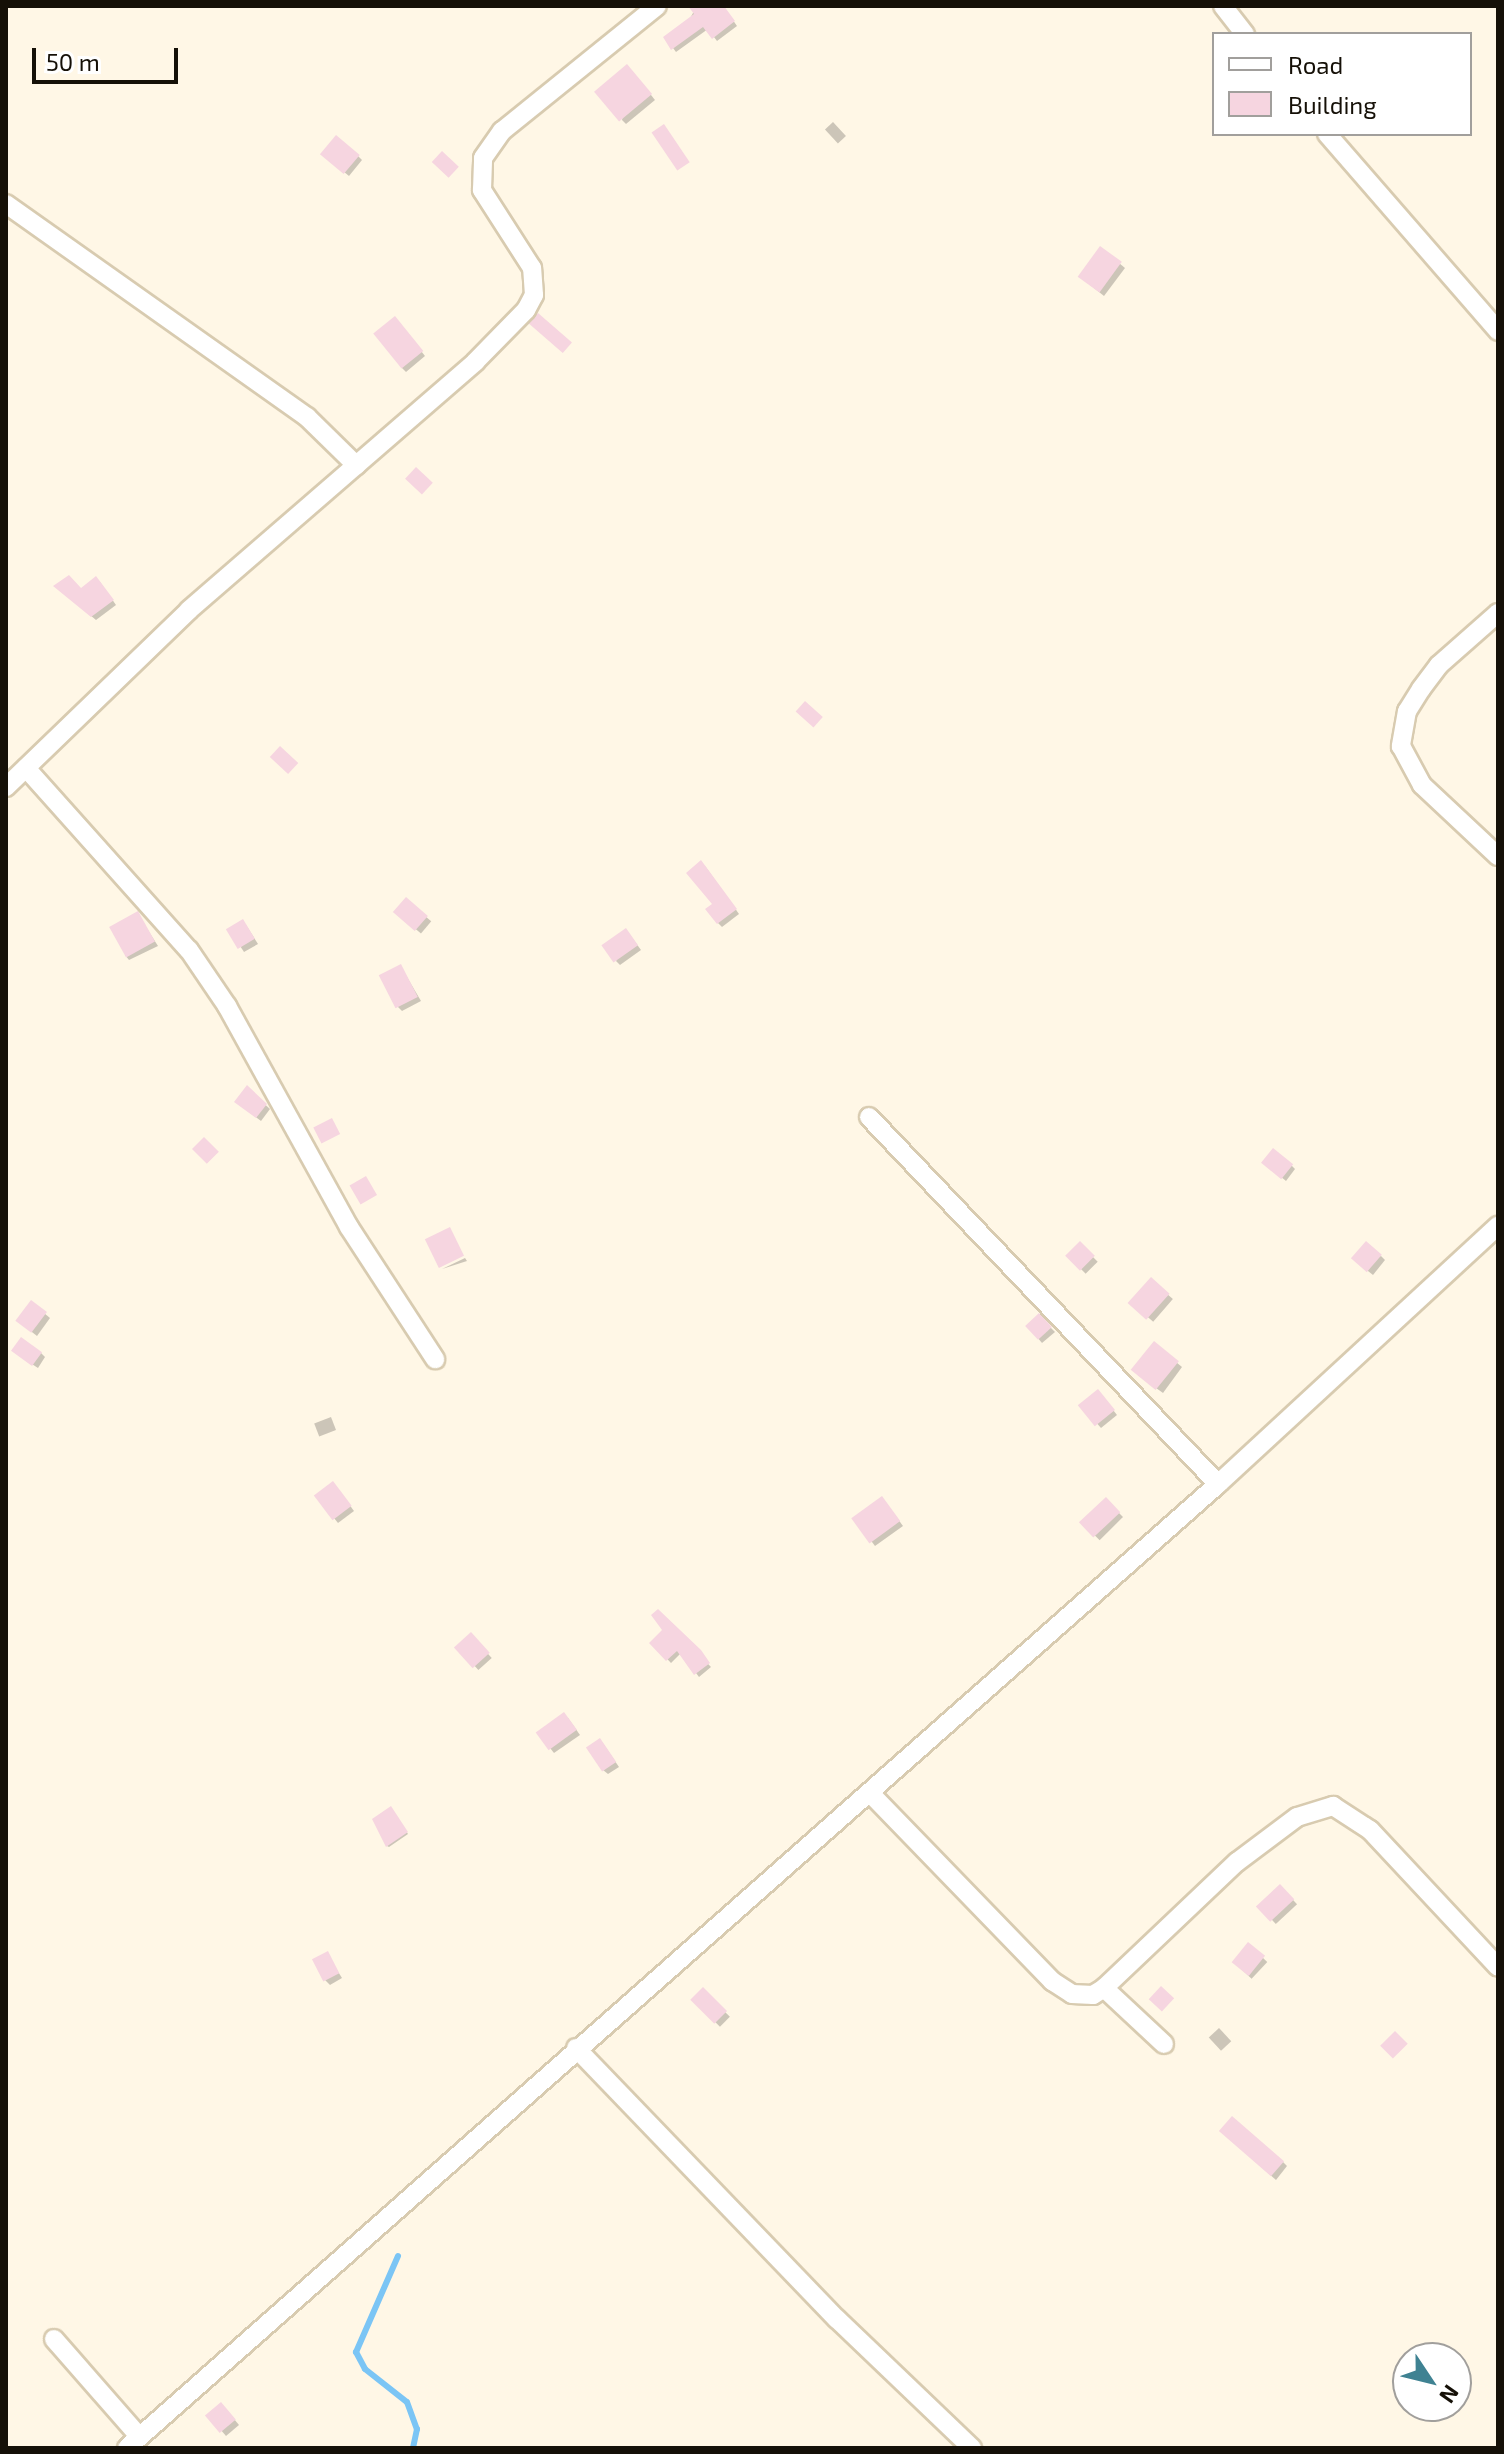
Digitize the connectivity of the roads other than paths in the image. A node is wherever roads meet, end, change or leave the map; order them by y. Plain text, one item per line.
1 (657, 6) edge
2 (1223, 6) edge
3 (1243, 32) edge
4 (1329, 136) edge
5 (6, 204) edge
6 (1498, 331) edge
7 (356, 465) junction
8 (1498, 613) edge
9 (26, 768) junction
10 (6, 787) edge
11 (1498, 856) edge
12 (869, 1117) dead end
13 (1498, 1226) edge
14 (435, 1359) dead end
15 (1218, 1484) junction
16 (870, 1793) junction
17 (1498, 1967) edge
18 (1104, 1988) junction
19 (1164, 2044) dead end
20 (576, 2048) junction
21 (54, 2339) dead end
22 (133, 2442) edge
23 (972, 2448) edge

1 - 7 street
2 - 3 street
4 - 6 street
5 - 7 street
7 - 9 street
8 - 11 street
9 - 10 street
9 - 14 street
12 - 15 street
13 - 15 street
15 - 16 street
16 - 18 street
16 - 20 street
17 - 18 street
18 - 19 street
20 - 22 street
20 - 23 street
21 - 22 street

